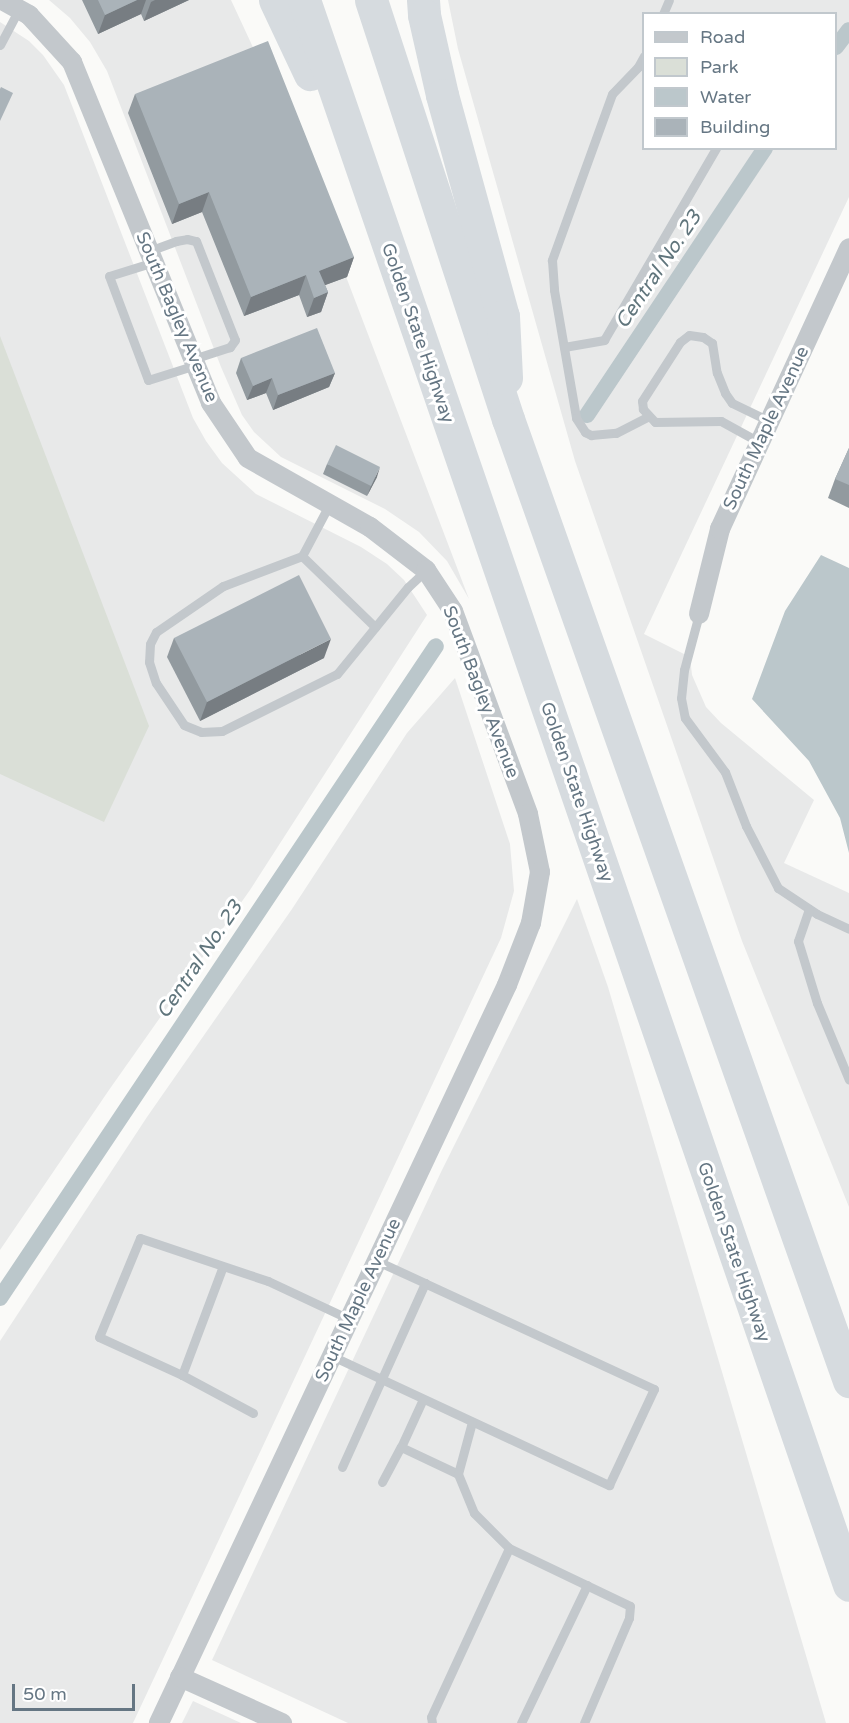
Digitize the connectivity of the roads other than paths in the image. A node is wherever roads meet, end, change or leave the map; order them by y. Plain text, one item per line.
1 (2, 0) edge
2 (275, 0) edge
3 (304, 0) edge
4 (371, 0) edge
5 (423, 0) edge
6 (19, 9) junction
7 (0, 45) edge
8 (642, 60) edge
9 (715, 150) edge
10 (383, 231) junction
11 (849, 248) edge
12 (151, 256) junction
13 (564, 347) junction
14 (194, 362) junction
15 (647, 417) junction
16 (508, 419) junction
17 (769, 421) junction
18 (759, 442) junction
19 (329, 506) junction
20 (302, 556) junction
21 (426, 570) junction
22 (699, 614) joint
23 (375, 627) junction
24 (540, 872) joint
25 (809, 909) junction
26 (849, 929) edge
27 (849, 1080) edge
28 (377, 1261) junction
29 (223, 1266) junction
30 (425, 1283) junction
31 (349, 1319) junction
32 (332, 1356) junction
33 (182, 1375) junction
34 (381, 1380) junction
35 (849, 1381) edge
36 (423, 1399) junction
37 (253, 1413) dead end
38 (472, 1422) junction
39 (400, 1447) junction
40 (342, 1467) dead end
41 (458, 1474) junction
42 (382, 1482) dead end
43 (509, 1548) junction
44 (849, 1585) edge
45 (587, 1586) junction
46 (180, 1677) junction
47 (159, 1723) edge
48 (282, 1723) edge
49 (432, 1723) edge
50 (521, 1723) edge
51 (584, 1723) edge

1 - 6 street, South Bagley Avenue
2 - 10 highway
3 - 10 highway, Golden State Highway
4 - 16 highway
5 - 16 highway
6 - 7 lane
6 - 12 street, South Bagley Avenue
8 - 13 lane
9 - 13 lane
10 - 44 highway, Golden State Highway
11 - 17 street, South Maple Avenue
12 - 14 street, South Bagley Avenue
12 - 14 lane
12 - 14 lane
13 - 15 lane
14 - 19 street, South Bagley Avenue
15 - 17 lane
15 - 18 lane
16 - 35 highway
17 - 18 street, South Maple Avenue
18 - 22 street, South Maple Avenue
19 - 20 lane
19 - 21 street, South Bagley Avenue
20 - 23 lane
20 - 23 lane
21 - 23 lane
21 - 24 street, South Bagley Avenue
22 - 25 lane
24 - 28 street, South Maple Avenue
25 - 26 lane
25 - 27 lane
28 - 30 lane
28 - 31 street, South Maple Avenue
29 - 31 lane
29 - 33 lane
29 - 33 lane
30 - 34 lane
30 - 38 lane
31 - 32 street, South Maple Avenue
32 - 34 lane
32 - 46 street, South Maple Avenue
33 - 37 lane
34 - 36 lane
34 - 40 lane
36 - 38 lane
36 - 39 lane
38 - 41 lane
39 - 41 lane
39 - 42 lane
41 - 43 lane
43 - 45 lane
43 - 49 lane
45 - 50 lane
45 - 51 lane
46 - 47 street, South Maple Avenue
46 - 48 street

